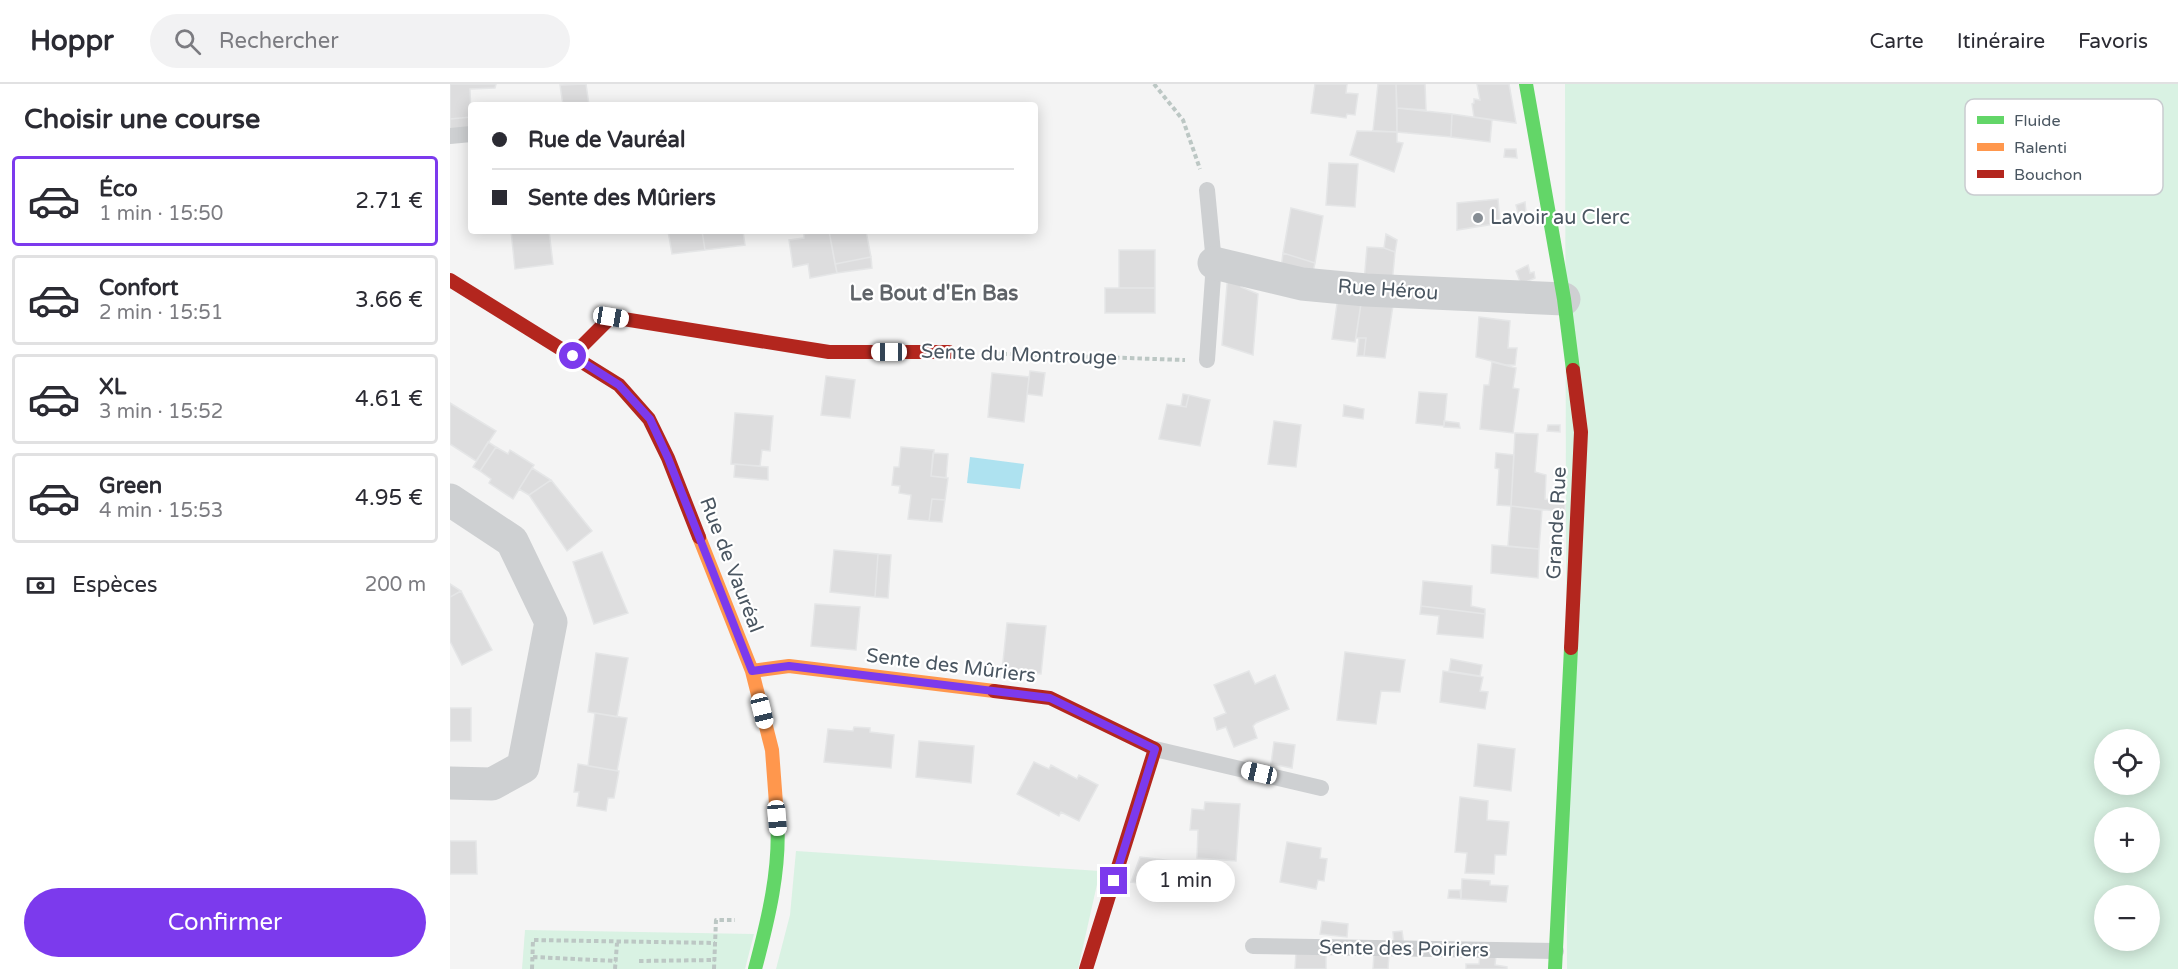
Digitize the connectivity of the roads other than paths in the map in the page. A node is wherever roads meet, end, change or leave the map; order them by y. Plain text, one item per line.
1 (1526, 84) edge
2 (468, 134) edge
3 (450, 136) edge
4 (1207, 190) road end
5 (1214, 264) junction
6 (450, 280) edge
7 (1564, 299) junction
8 (949, 352) road end
9 (573, 356) junction
10 (1207, 360) road end
11 (450, 500) edge
12 (752, 671) junction
13 (1155, 749) junction
14 (450, 783) edge
15 (1321, 788) dead end
16 (1253, 946) dead end
17 (1556, 951) junction
18 (755, 969) edge
19 (1086, 969) edge
20 (1555, 969) edge

1 - 7 street, Grande Rue
2 - 3 lane
4 - 5 lane
5 - 7 street, Rue Hérou
5 - 10 lane
6 - 9 street, Rue de Vauréal
7 - 17 street, Grande Rue
8 - 9 street, Sente du Montrouge
9 - 12 street, Rue de Vauréal
11 - 14 street
12 - 13 street, Sente des Mûriers
12 - 18 street, Rue de Vauréal
13 - 15 lane
13 - 19 street
16 - 17 lane, Sente des Poiriers
17 - 20 street, Grande Rue

